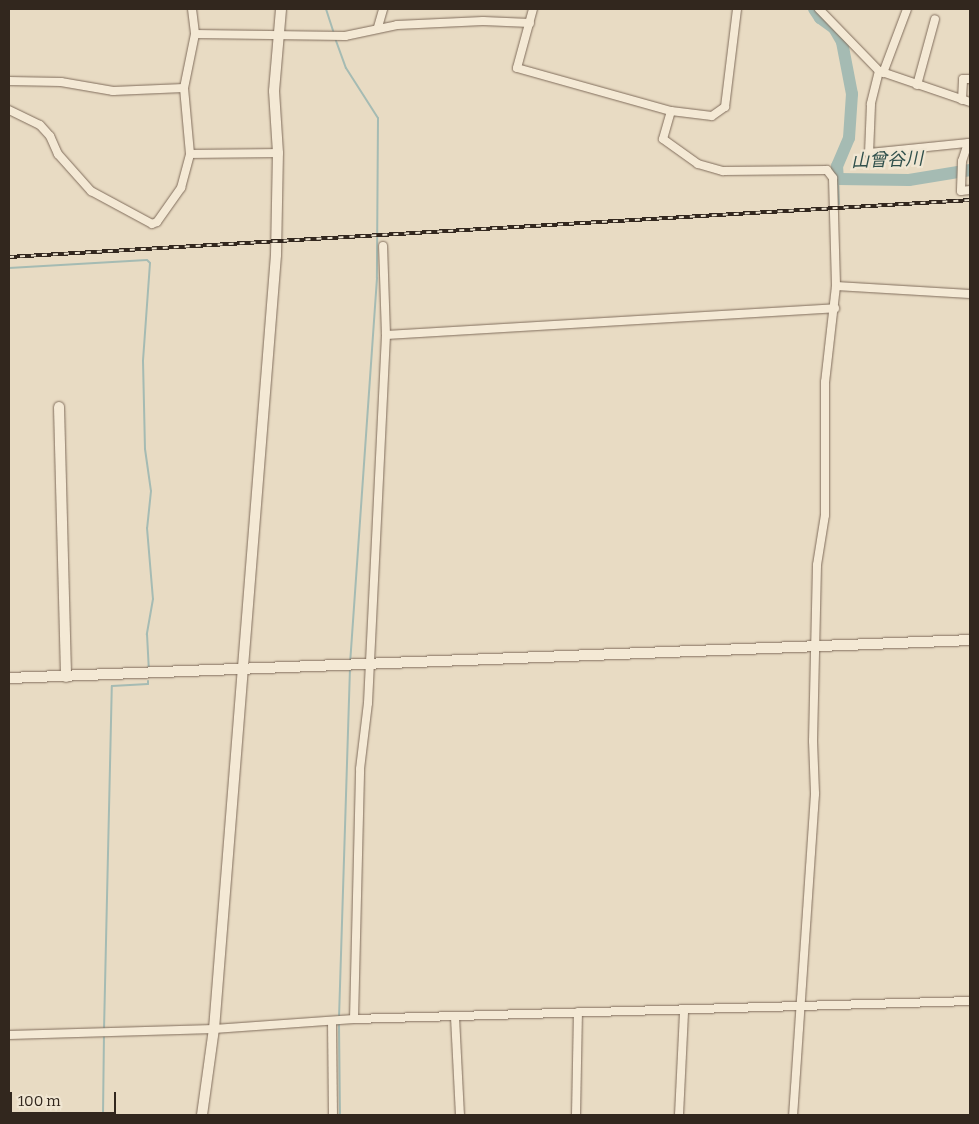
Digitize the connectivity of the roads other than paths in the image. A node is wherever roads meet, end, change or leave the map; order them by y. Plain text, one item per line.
1 (192, 9) edge
2 (281, 9) edge
3 (383, 9) edge
4 (533, 9) edge
5 (737, 9) edge
6 (820, 9) edge
7 (907, 9) edge
8 (936, 19) dead end
9 (530, 23) junction
10 (378, 27) junction
11 (195, 34) junction
12 (279, 34) junction
13 (881, 72) junction
14 (970, 79) edge
15 (9, 80) edge
16 (917, 85) junction
17 (184, 88) junction
18 (966, 101) edge
19 (9, 110) edge
20 (671, 111) junction
21 (278, 153) junction
22 (190, 154) junction
23 (970, 190) edge
24 (383, 246) dead end
25 (836, 286) junction
26 (970, 294) edge
27 (835, 308) junction
28 (386, 335) junction
29 (59, 407) dead end
30 (970, 640) edge
31 (817, 645) junction
32 (368, 667) junction
33 (243, 671) junction
34 (66, 677) junction
35 (9, 678) edge
36 (970, 1001) edge
37 (800, 1008) junction
38 (684, 1011) junction
39 (578, 1012) junction
40 (455, 1017) junction
41 (354, 1020) junction
42 (332, 1021) junction
43 (214, 1029) junction
44 (9, 1036) edge
45 (202, 1115) edge
46 (332, 1115) edge
47 (460, 1115) edge
48 (576, 1115) edge
49 (679, 1115) edge
50 (793, 1115) edge

1 - 11 street
2 - 12 street
3 - 10 street
4 - 9 street
5 - 20 street
6 - 13 street
7 - 13 street
8 - 16 street
9 - 10 street
9 - 20 street
10 - 12 street
11 - 12 street
11 - 17 street
12 - 21 street
13 - 16 street
13 - 23 street
14 - 18 street
15 - 17 street
16 - 18 street
17 - 22 street
19 - 22 street
20 - 25 street
21 - 22 street
21 - 33 street
24 - 28 street
25 - 26 street
25 - 27 street
27 - 28 street
27 - 31 street
28 - 32 street
29 - 34 street
30 - 31 street
31 - 32 street
31 - 37 street
32 - 33 street
32 - 41 street
33 - 34 street
33 - 43 street
34 - 35 street
36 - 37 street
37 - 38 street
37 - 50 street
38 - 39 street
38 - 49 street
39 - 40 street
39 - 48 street
40 - 41 street
40 - 47 street
41 - 42 street
42 - 43 street
42 - 46 street
43 - 44 street
43 - 45 street

